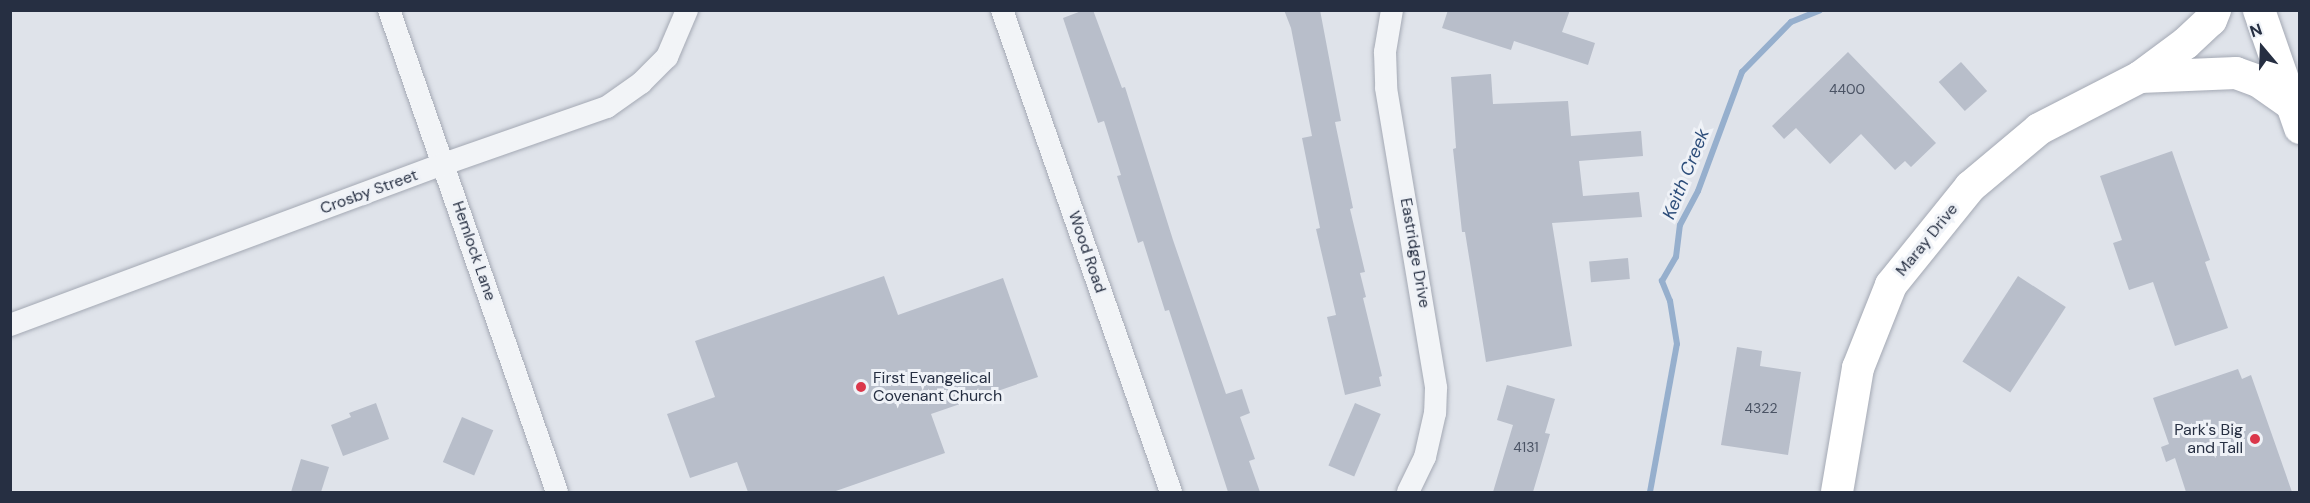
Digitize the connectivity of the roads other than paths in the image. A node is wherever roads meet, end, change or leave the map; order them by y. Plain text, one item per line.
1 (389, 10) edge
2 (687, 10) edge
3 (1002, 10) edge
4 (1392, 10) edge
5 (2215, 10) edge
6 (2259, 10) edge
7 (2140, 77) junction
8 (2295, 116) edge
9 (444, 164) junction
10 (10, 325) edge
11 (557, 492) edge
12 (1172, 492) edge
13 (1408, 492) edge
14 (1837, 492) edge

1 - 9 street, Hemlock Lane
2 - 9 street, Crosby Street
3 - 12 street, Wood Road
4 - 13 street, Eastridge Drive
5 - 7 street, Maray Drive
6 - 8 street
7 - 8 street
7 - 14 street, Maray Drive
9 - 10 street, Crosby Street
9 - 11 street, Hemlock Lane

